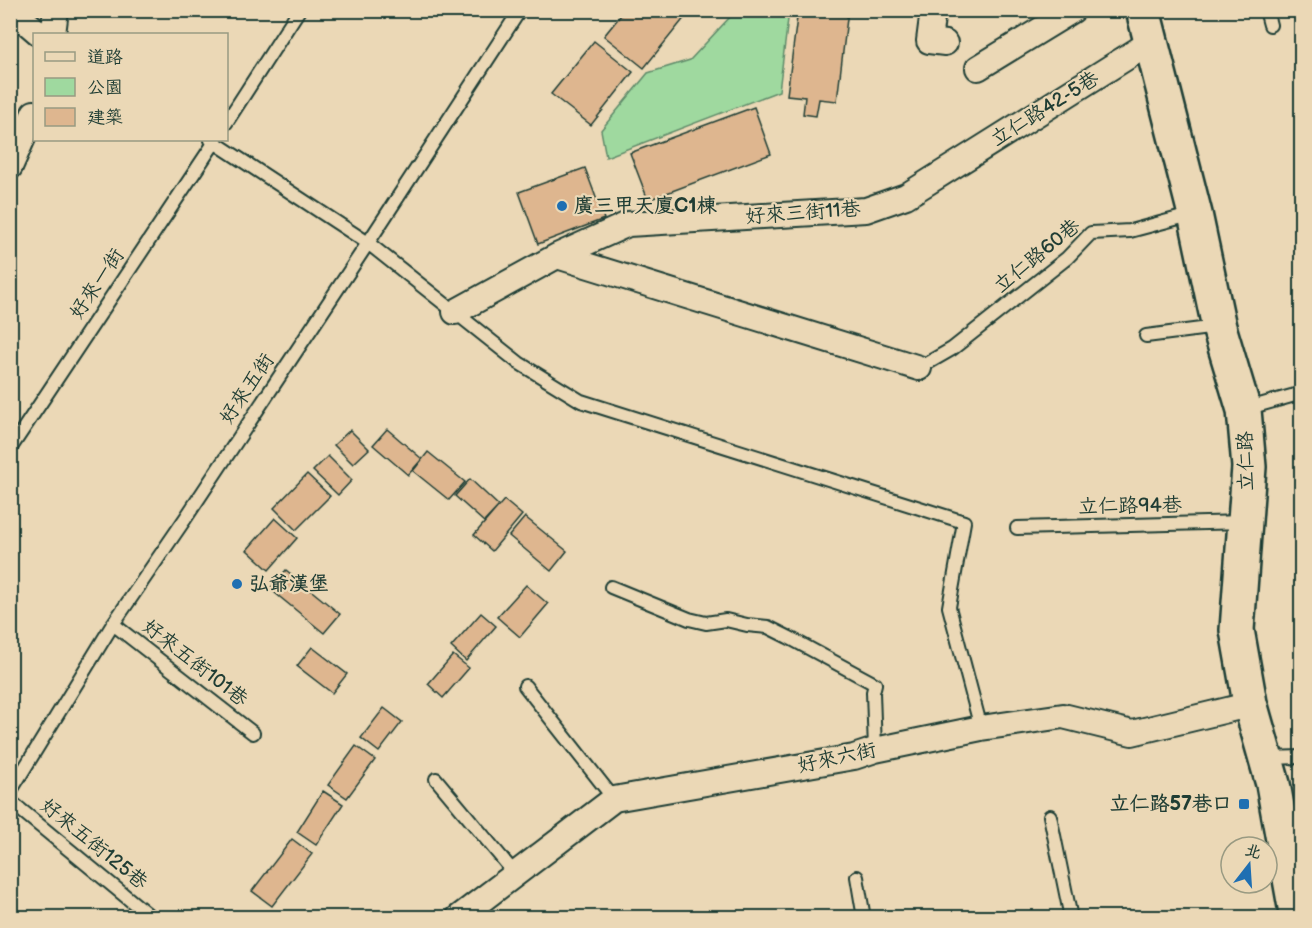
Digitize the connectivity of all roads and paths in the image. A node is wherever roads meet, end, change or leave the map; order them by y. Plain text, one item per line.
1 (12, 10) edge
2 (56, 10) edge
3 (299, 10) edge
4 (520, 10) edge
5 (933, 10) edge
6 (1073, 10) edge
7 (1143, 10) edge
8 (1266, 10) edge
9 (1270, 25) dead end
10 (39, 33) edge
11 (53, 33) edge
12 (1150, 42) junction
13 (945, 43) dead end
14 (978, 68) dead end
15 (33, 116) edge
16 (228, 120) edge
17 (212, 141) edge
18 (215, 141) edge
19 (10, 167) edge
20 (940, 175) joint
21 (1195, 214) junction
22 (368, 243) junction
23 (557, 256) junction
24 (455, 312) junction
25 (1218, 327) junction
26 (1146, 336) dead end
27 (919, 368) joint
28 (1302, 393) edge
29 (1244, 410) junction
30 (10, 449) edge
31 (1245, 522) junction
32 (1017, 528) dead end
33 (611, 587) dead end
34 (113, 624) junction
35 (525, 686) dead end
36 (1250, 703) junction
37 (981, 728) junction
38 (253, 733) dead end
39 (875, 750) junction
40 (1302, 757) edge
41 (1266, 758) junction
42 (436, 779) dead end
43 (10, 792) edge
44 (614, 799) junction
45 (10, 801) edge
46 (1050, 816) dead end
47 (516, 875) junction
48 (857, 877) dead end
49 (152, 918) edge
50 (458, 918) edge
51 (864, 918) edge
52 (1071, 918) edge
53 (1298, 918) edge

1 - 10 street
2 - 11 street
3 - 16 lane
4 - 22 lane, 好來五街
5 - 13 street
6 - 14 street
7 - 12 street, 立仁路
8 - 9 lane
12 - 20 street, 立仁路42-5巷
12 - 21 street, 立仁路
15 - 19 street
17 - 30 lane, 好來一街
18 - 22 lane
20 - 23 street, 好來三街11巷
21 - 25 street, 立仁路
21 - 27 lane, 立仁路60巷
22 - 24 lane
22 - 34 lane, 好來五街
23 - 24 street, 好來三街11巷
23 - 27 street
24 - 37 lane
25 - 26 lane
25 - 29 street, 立仁路
28 - 29 lane
29 - 31 street, 立仁路
31 - 32 lane, 立仁路94巷
31 - 36 street, 立仁路
33 - 39 lane
34 - 38 lane, 好來五街101巷
34 - 43 lane, 好來五街
35 - 44 lane
36 - 37 street, 好來六街
36 - 41 street, 立仁路
37 - 39 street, 好來六街
39 - 44 street, 好來六街
40 - 41 lane
41 - 53 street, 立仁路
42 - 47 lane
44 - 47 street, 好來六街
45 - 49 lane, 好來五街125巷
46 - 52 lane
47 - 50 street, 好來六街
48 - 51 lane

